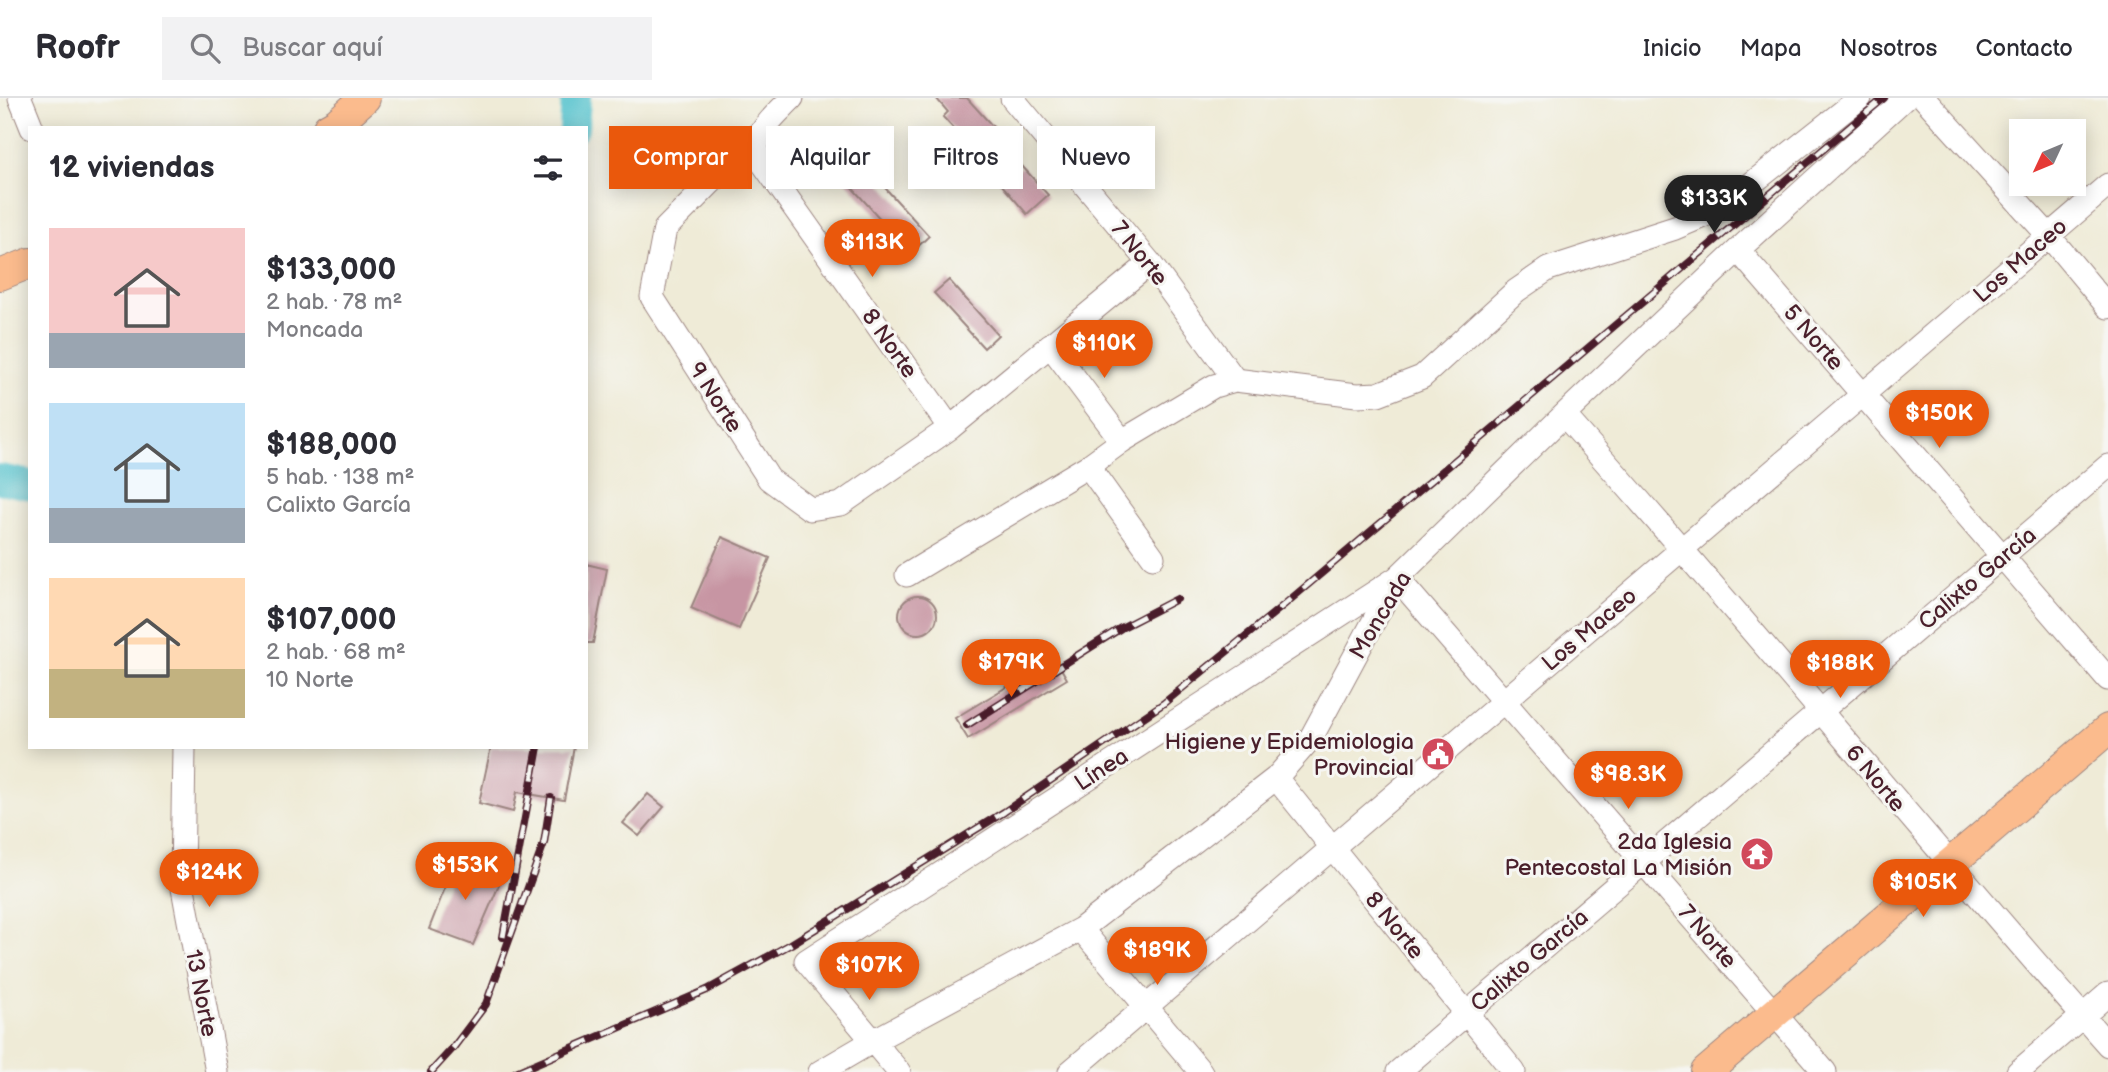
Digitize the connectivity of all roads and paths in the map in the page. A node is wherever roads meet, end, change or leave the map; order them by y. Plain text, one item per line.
1 (20, 98) edge
2 (365, 98) edge
3 (792, 98) edge
4 (1012, 98) edge
5 (1860, 98) edge
6 (1905, 98) edge
7 (1924, 98) edge
8 (31, 126) edge
9 (332, 126) edge
10 (758, 145) junction
11 (2108, 185) edge
12 (2049, 236) junction
13 (1738, 250) junction
14 (28, 263) edge
15 (1150, 263) junction
16 (0, 275) edge
17 (2108, 307) edge
18 (1050, 345) junction
19 (1235, 380) junction
20 (1864, 394) junction
21 (1564, 415) junction
22 (950, 428) junction
23 (1122, 441) junction
24 (1088, 466) junction
25 (2108, 466) edge
26 (1684, 549) junction
27 (1153, 557) dead end
28 (2001, 558) junction
29 (907, 575) dead end
30 (1397, 578) junction
31 (2108, 679) edge
32 (1503, 700) junction
33 (1821, 712) junction
34 (2108, 729) edge
35 (184, 749) edge
36 (1276, 778) junction
37 (1333, 848) junction
38 (1644, 862) junction
39 (1949, 864) junction
40 (1081, 929) junction
41 (2108, 994) edge
42 (1146, 1007) junction
43 (1774, 1012) junction
44 (1466, 1014) junction
45 (2082, 1016) junction
46 (873, 1041) junction
47 (2108, 1045) edge
48 (217, 1072) edge
49 (820, 1072) edge
50 (899, 1072) edge
51 (1070, 1072) edge
52 (1201, 1072) edge
53 (1398, 1072) edge
54 (1514, 1072) edge
55 (1706, 1072) edge
56 (1825, 1072) edge
57 (2018, 1072) edge

1 - 8 street
2 - 9 main road
3 - 10 street, 9 Norte
4 - 15 street, 7 Norte
5 - 19 street
6 - 13 street, Moncada
7 - 12 street
10 - 22 street, 8 Norte
10 - 22 street, 9 Norte
11 - 12 street, Los Maceo
12 - 17 street
12 - 20 street, Los Maceo
13 - 20 street, 5 Norte
13 - 21 street, Moncada
14 - 16 main road
15 - 18 street
15 - 19 street, 7 Norte
18 - 22 street
18 - 23 street
19 - 23 street
20 - 26 street, Los Maceo
20 - 28 street, 5 Norte
21 - 26 street, 6 Norte
21 - 30 street, Moncada
23 - 24 street
24 - 27 street
24 - 29 street
25 - 28 street, Calixto García
26 - 32 street, Los Maceo
26 - 33 street, 6 Norte
28 - 31 street, 5 Norte
28 - 33 street, Calixto García
30 - 32 street, 7 Norte
30 - 36 street, Moncada
30 - 46 street, Línea
32 - 37 street, Los Maceo
32 - 38 street, 7 Norte
33 - 38 street, Calixto García
33 - 39 street, 6 Norte
34 - 39 main road
35 - 48 street, 13 Norte
36 - 37 street, 8 Norte
36 - 40 street, Moncada
37 - 42 street, Los Maceo
37 - 44 street, 8 Norte
38 - 43 street, 7 Norte
38 - 44 street, Calixto García
39 - 43 main road
39 - 45 street, 6 Norte
40 - 42 street
40 - 46 street, Moncada
41 - 45 street
42 - 51 street, Los Maceo
42 - 52 street
43 - 55 main road
43 - 56 street, 7 Norte
44 - 53 street, Calixto García
44 - 54 street, 8 Norte
45 - 47 street, 6 Norte
45 - 57 street
46 - 49 street, Moncada
46 - 50 street

